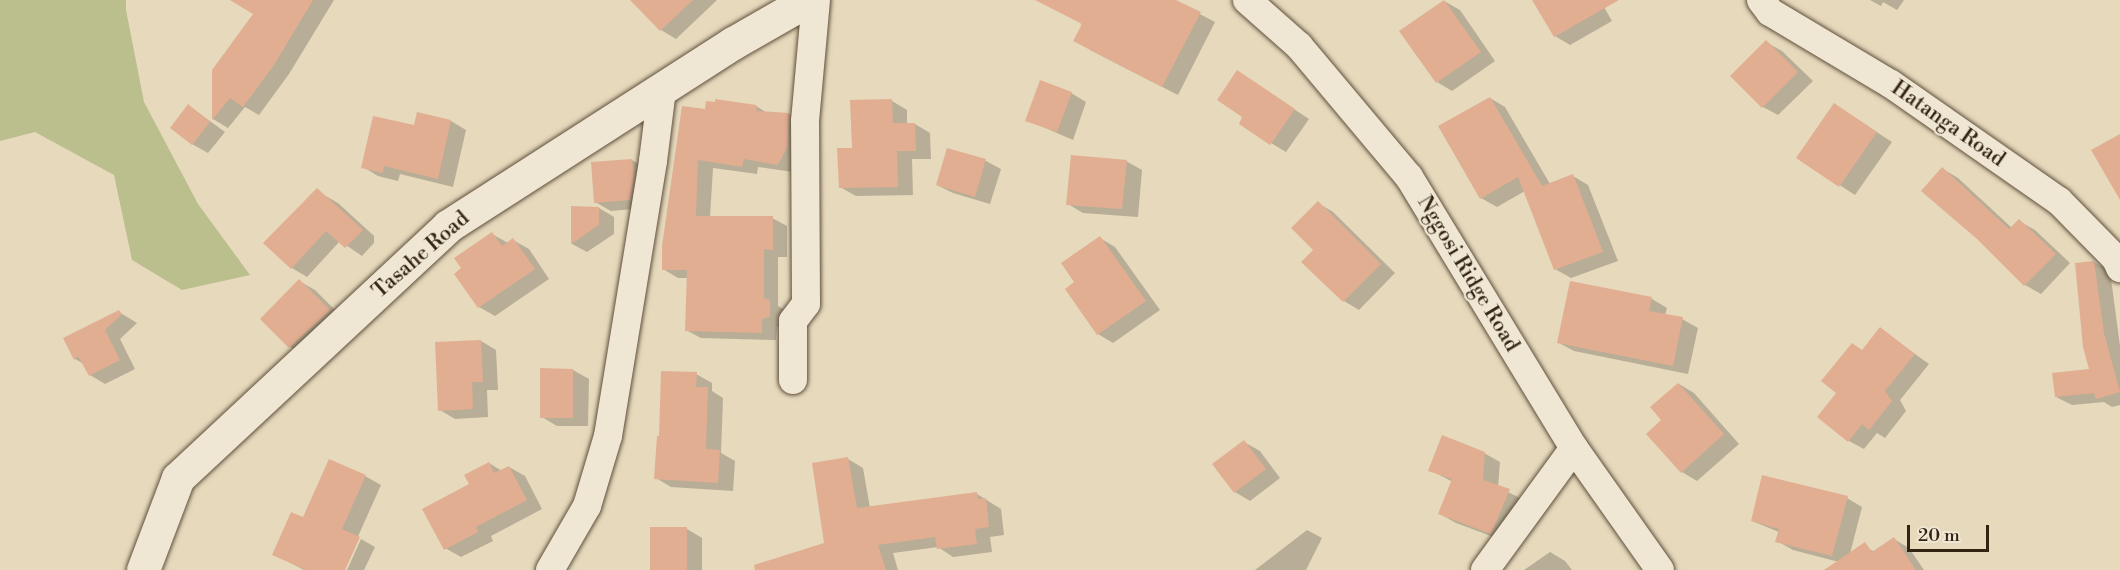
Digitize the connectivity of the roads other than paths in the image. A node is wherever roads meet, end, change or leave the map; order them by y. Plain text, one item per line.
1 (808, 0) edge
2 (816, 0) edge
3 (1247, 0) edge
4 (1761, 0) edge
5 (662, 90) junction
6 (2120, 268) edge
7 (793, 380) dead end
8 (1574, 448) junction
9 (143, 570) edge
10 (550, 570) edge
11 (1485, 570) edge
12 (1660, 570) edge

1 - 5 street, Tasahe Road
2 - 7 street
3 - 8 street, Nggosi Ridge Road
4 - 6 street, Hatanga Road
5 - 9 street, Tasahe Road
5 - 10 street
8 - 11 street
8 - 12 street, Nggosi Ridge Road

